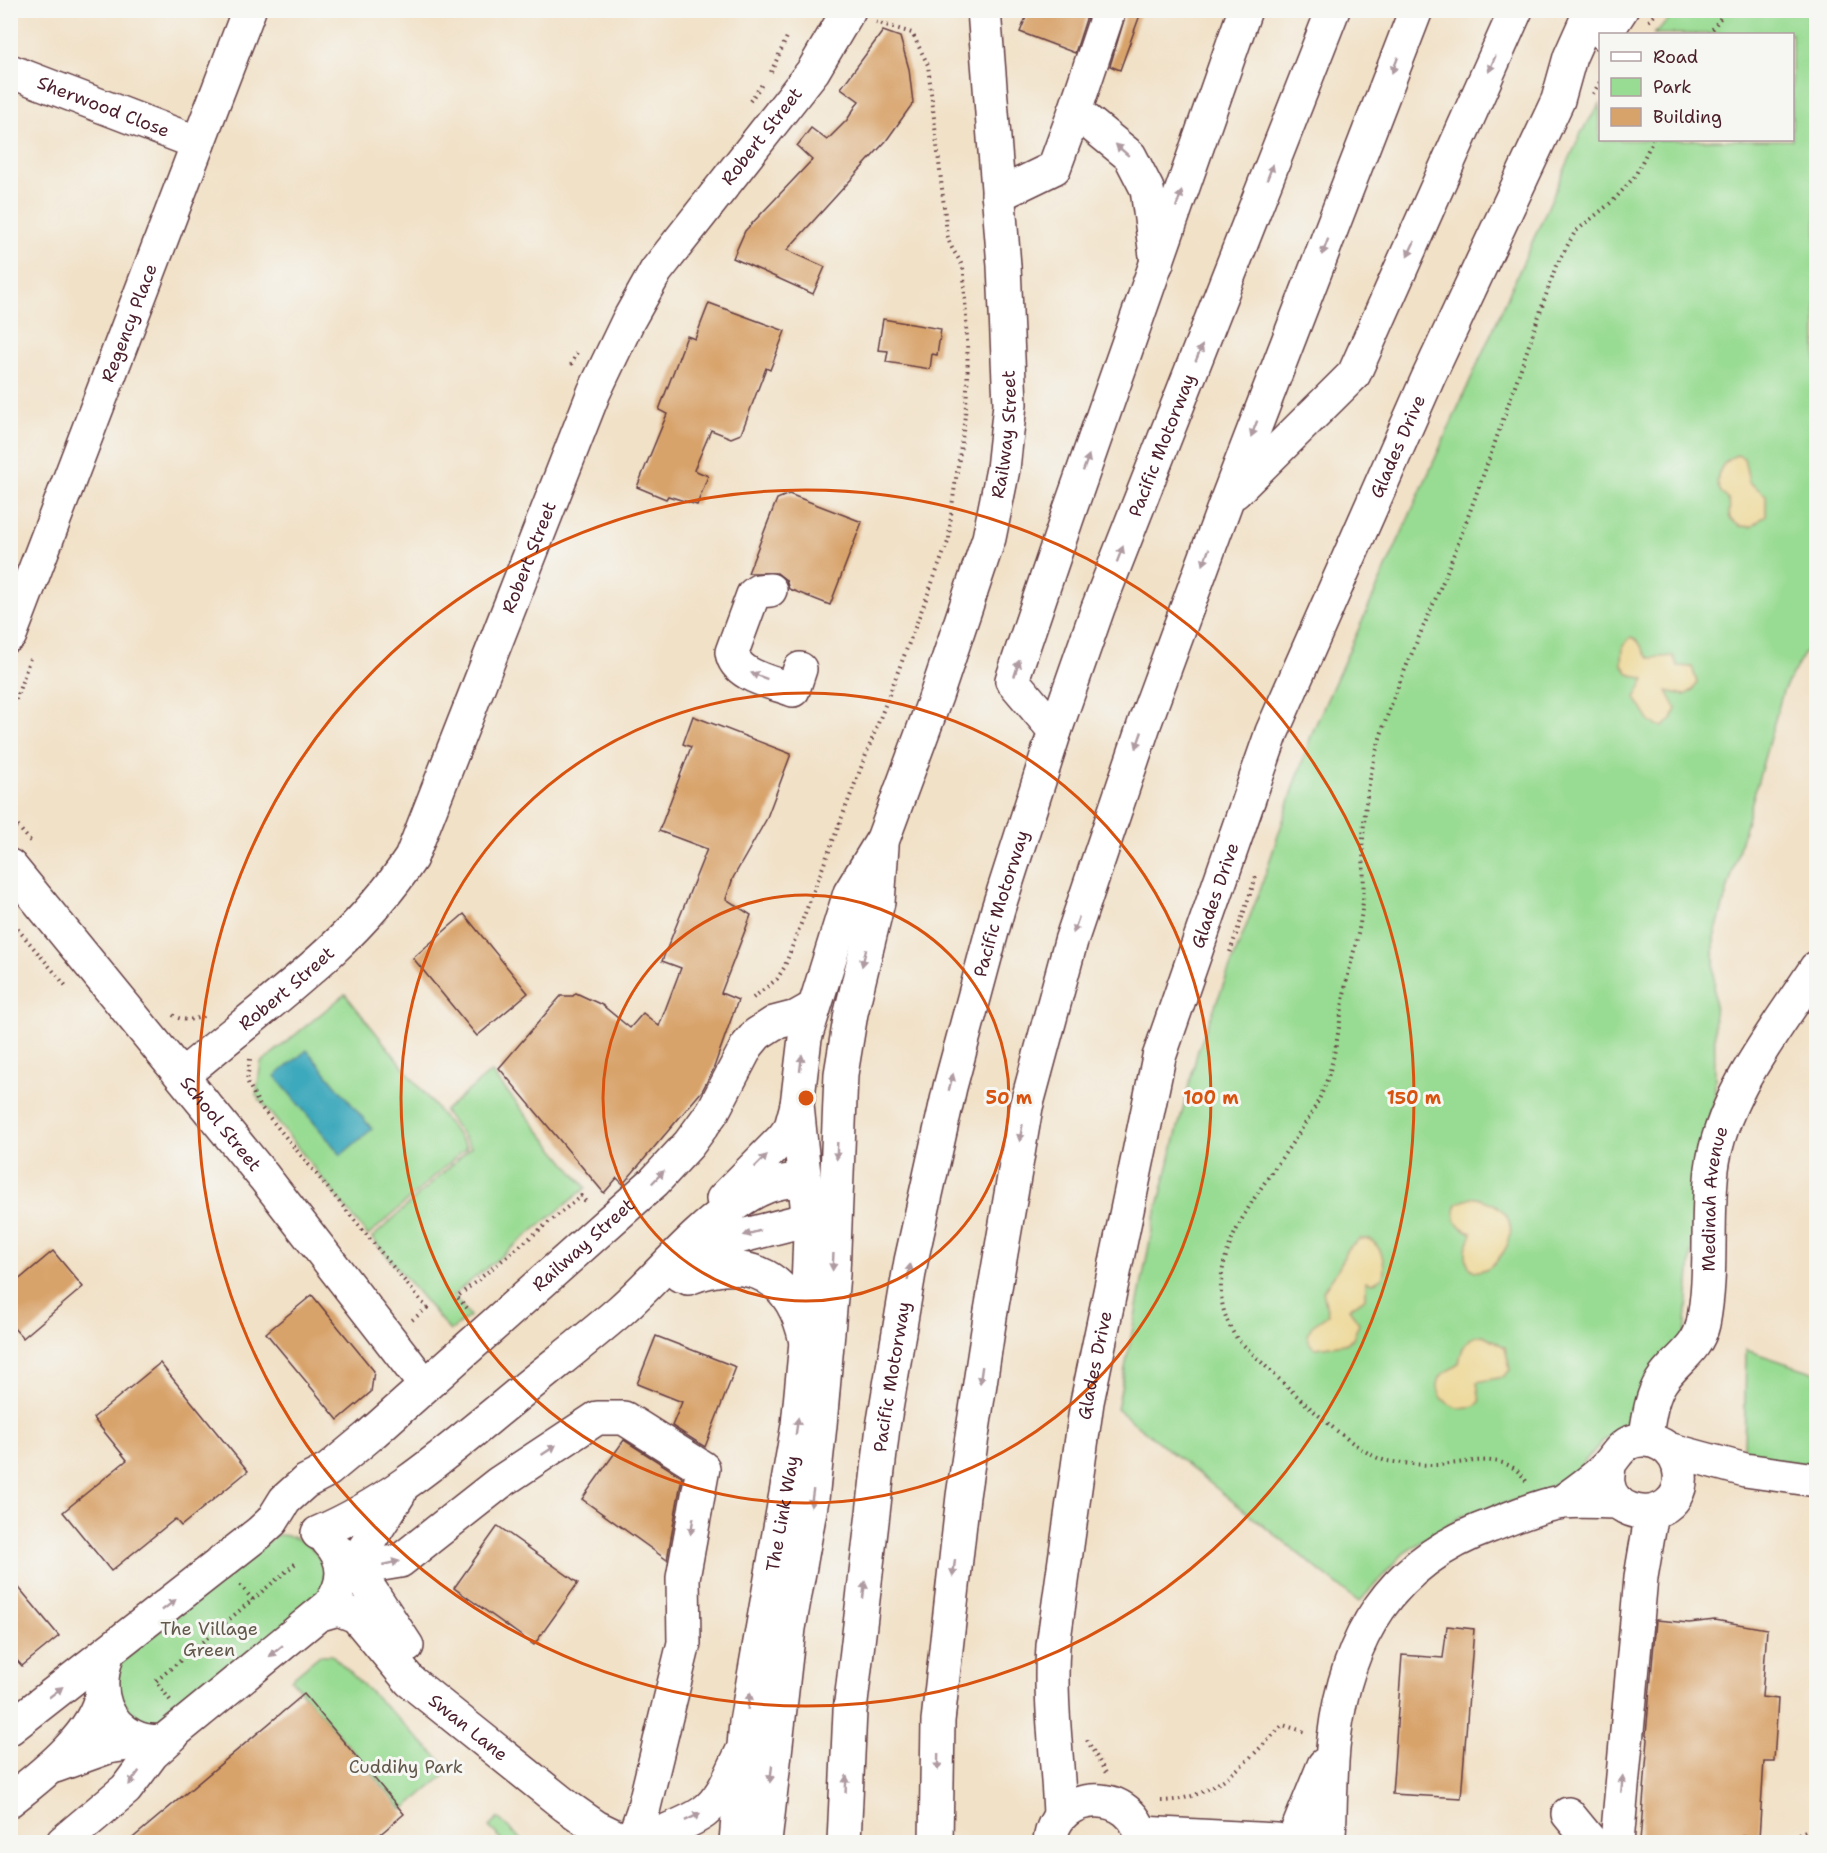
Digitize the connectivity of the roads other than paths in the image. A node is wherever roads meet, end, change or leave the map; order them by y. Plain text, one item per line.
1 (249, 10) edge
2 (984, 10) edge
3 (1109, 10) edge
4 (1245, 10) edge
5 (1334, 10) edge
6 (1416, 10) edge
7 (1516, 10) edge
8 (1592, 10) edge
9 (1621, 10) edge
10 (858, 14) edge
11 (1606, 33) edge
12 (1599, 42) edge
13 (10, 71) edge
14 (1574, 99) junction
15 (1075, 111) junction
16 (198, 143) junction
17 (998, 195) junction
18 (1157, 263) junction
19 (1226, 502) junction
20 (770, 590) dead end
21 (10, 634) edge
22 (800, 669) dead end
23 (1055, 731) junction
24 (883, 839) junction
25 (22, 855) edge
26 (1816, 968) edge
27 (813, 1008) junction
28 (183, 1076) junction
29 (797, 1105) junction
30 (805, 1183) junction
31 (822, 1211) junction
32 (664, 1265) junction
33 (633, 1303) junction
34 (806, 1342) junction
35 (425, 1385) junction
36 (1657, 1444) junction
37 (1609, 1465) junction
38 (328, 1470) junction
39 (1745, 1470) junction
40 (1816, 1479) edge
41 (406, 1485) junction
42 (1618, 1502) junction
43 (1664, 1503) junction
44 (1550, 1506) junction
45 (259, 1533) junction
46 (333, 1564) junction
47 (107, 1655) junction
48 (102, 1690) junction
49 (10, 1728) edge
50 (166, 1728) junction
51 (473, 1729) junction
52 (1071, 1737) junction
53 (742, 1752) junction
54 (49, 1769) junction
55 (1100, 1788) junction
56 (10, 1800) edge
57 (1568, 1814) dead end
58 (1055, 1829) edge
59 (1142, 1838) edge
60 (1303, 1838) edge
61 (63, 1842) edge
62 (629, 1842) edge
63 (640, 1842) edge
64 (646, 1842) edge
65 (736, 1842) edge
66 (765, 1842) edge
67 (843, 1842) edge
68 (936, 1842) edge
69 (1592, 1842) edge
70 (1617, 1842) edge

1 - 16 main road, Regency Place
2 - 17 main road, Railway Street
3 - 15 main road
18 -> 4 main road
23 -> 5 main road, Pacific Motorway
6 -> 19 main road
7 -> 19 main road
8 - 14 main road, Glades Drive
9 - 11 main road
10 - 28 main road, Robert Street
12 - 14 main road, Glades Drive
13 - 16 main road, Sherwood Close
14 - 52 main road, Glades Drive
15 - 17 main road
18 -> 15 main road
16 - 21 main road, Regency Place
17 - 24 main road, Railway Street
23 -> 18 main road
19 -> 68 main road
22 -> 20 main road
67 -> 23 main road, Pacific Motorway
24 - 27 main road, Railway Street
24 -> 31 main road, Railway Street
25 - 28 main road, School Street
26 - 36 main road, Medinah Avenue
29 -> 27 main road, Railway Street
35 -> 27 main road, Railway Street
28 - 35 main road, School Street
29 - 30 main road, Railway Street
32 -> 29 main road, Railway Street
30 - 31 main road
30 - 32 main road, Railway Street
31 -> 33 main road, Railway Street
31 - 34 main road, The Link Way
31 -> 66 main road
32 - 33 main road, Railway Street
33 - 34 main road, Railway Street
33 - 41 main road, Railway Street
53 -> 34 main road, The Link Way
35 - 38 main road, Railway Street
36 - 37 main road
36 - 39 main road
36 - 43 main road
37 - 42 main road
37 - 44 main road
38 - 45 main road, Railway Street
38 - 46 main road, Railway Street
39 - 40 main road
39 - 43 main road
41 - 46 main road, Railway Street
41 - 46 main road, Railway Street
42 - 43 main road
42 - 44 main road
70 -> 43 main road
44 - 60 main road
45 - 46 main road, Railway Street
47 -> 45 main road, Railway Street
46 -> 50 main road, Railway Street
46 - 51 main road
46 - 51 main road, Swan Lane
46 -> 62 main road
47 - 48 main road
49 -> 47 main road, Railway Street
48 - 50 main road
48 - 54 main road
50 - 54 main road
50 -> 61 main road, Railway Street
51 - 62 main road, Swan Lane
52 - 55 main road, Glades Drive
52 - 58 main road, Glades Drive
63 -> 53 main road
53 - 65 main road, The Link Way
54 - 56 main road
55 - 58 main road, Glades Drive
55 - 59 main road
57 - 69 main road
59 - 60 main road
63 - 64 main road

